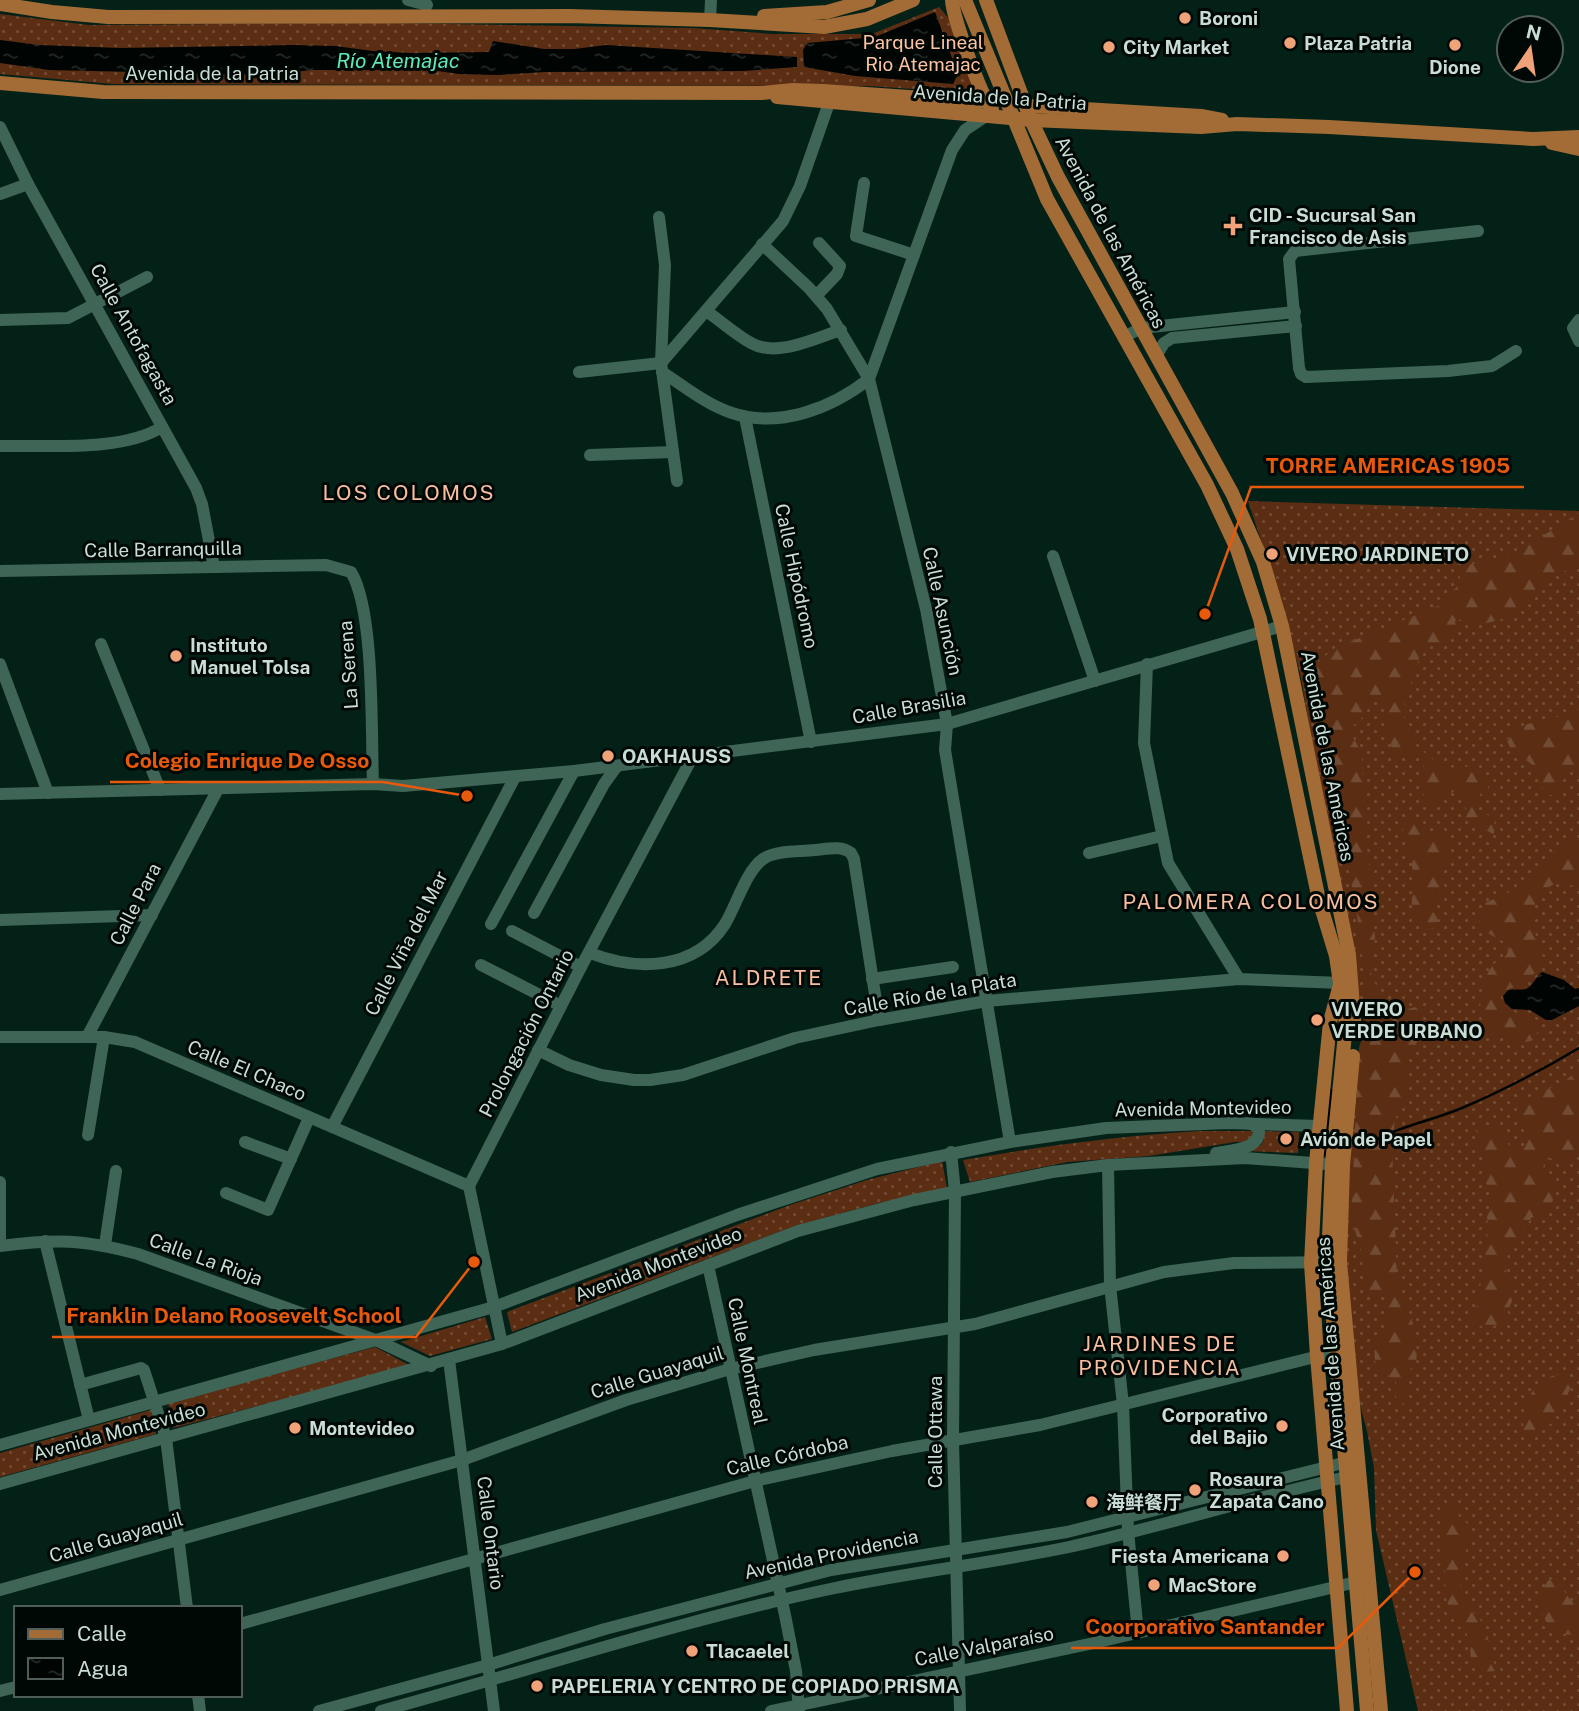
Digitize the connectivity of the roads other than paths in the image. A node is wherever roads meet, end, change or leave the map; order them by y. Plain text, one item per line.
1 (408, 0) edge
2 (710, 0) edge
3 (869, 0) edge
4 (913, 0) edge
5 (951, 0) edge
6 (965, 0) edge
7 (986, 0) edge
8 (3, 3) edge
9 (431, 7) edge
10 (710, 20) junction
11 (0, 83) edge
12 (761, 93) junction
13 (829, 103) junction
14 (983, 109) junction
15 (1033, 113) junction
16 (1012, 118) junction
17 (0, 127) edge
18 (1579, 137) edge
19 (1533, 139) junction
20 (1579, 149) edge
21 (864, 183) dead end
22 (29, 184) junction
23 (0, 194) edge
24 (659, 217) dead end
25 (1478, 231) dead end
26 (819, 243) dead end
27 (762, 244) junction
28 (914, 255) junction
29 (147, 277) dead end
30 (816, 296) junction
31 (96, 304) junction
32 (706, 311) junction
33 (1296, 319) junction
34 (0, 320) edge
35 (1579, 320) edge
36 (1232, 325) junction
37 (1141, 328) junction
38 (841, 330) junction
39 (1124, 337) junction
40 (1579, 341) edge
41 (1516, 351) dead end
42 (1156, 356) junction
43 (662, 367) junction
44 (579, 372) dead end
45 (869, 379) junction
46 (745, 417) junction
47 (162, 427) junction
48 (0, 446) edge
49 (673, 452) junction
50 (590, 456) dead end
51 (677, 481) dead end
52 (1053, 556) dead end
53 (326, 565) joint
54 (214, 567) junction
55 (0, 571) edge
56 (1250, 590) junction
57 (1278, 610) junction
58 (1282, 626) junction
59 (1262, 631) junction
60 (101, 644) dead end
61 (0, 664) edge
62 (1147, 664) junction
63 (1095, 681) junction
64 (947, 724) junction
65 (811, 743) junction
66 (693, 756) junction
67 (617, 766) junction
68 (574, 771) junction
69 (515, 777) junction
70 (373, 784) junction
71 (218, 789) junction
72 (160, 790) junction
73 (48, 793) junction
74 (0, 794) edge
75 (1162, 836) junction
76 (1089, 853) dead end
77 (534, 913) dead end
78 (152, 915) junction
79 (0, 920) edge
80 (491, 924) dead end
81 (512, 931) dead end
82 (590, 953) junction
83 (481, 965) dead end
84 (581, 967) junction
85 (953, 967) dead end
86 (872, 979) junction
87 (1239, 979) junction
88 (1341, 983) junction
89 (987, 1000) junction
90 (561, 1006) junction
91 (879, 1020) junction
92 (0, 1037) edge
93 (87, 1037) junction
94 (104, 1038) junction
95 (538, 1050) junction
96 (309, 1118) junction
97 (1247, 1123) junction
98 (1319, 1126) junction
99 (332, 1127) junction
100 (88, 1135) dead end
101 (245, 1142) dead end
102 (1010, 1142) junction
103 (951, 1153) junction
104 (291, 1159) junction
105 (1192, 1159) junction
106 (1315, 1163) junction
107 (1108, 1165) junction
108 (1338, 1165) junction
109 (116, 1171) dead end
110 (0, 1185) edge
111 (469, 1185) junction
112 (955, 1192) junction
113 (226, 1193) dead end
114 (0, 1240) edge
115 (45, 1241) junction
116 (105, 1245) junction
117 (0, 1246) edge
118 (1334, 1262) junction
119 (1311, 1263) junction
120 (708, 1265) junction
121 (1110, 1285) junction
122 (494, 1307) junction
123 (954, 1328) junction
124 (378, 1341) junction
125 (502, 1344) junction
126 (1341, 1350) junction
127 (1317, 1356) junction
128 (449, 1360) junction
129 (430, 1366) junction
130 (730, 1369) junction
131 (79, 1385) junction
132 (155, 1401) junction
133 (1123, 1405) junction
134 (89, 1420) junction
135 (166, 1438) junction
136 (953, 1440) junction
137 (0, 1445) edge
138 (462, 1460) junction
139 (1351, 1461) junction
140 (1326, 1466) junction
141 (1352, 1476) junction
142 (755, 1481) junction
143 (1328, 1482) junction
144 (0, 1484) edge
145 (1128, 1516) junction
146 (1128, 1531) junction
147 (180, 1539) junction
148 (956, 1548) junction
149 (475, 1559) junction
150 (956, 1566) junction
151 (1363, 1581) junction
152 (778, 1583) junction
153 (1337, 1586) junction
154 (0, 1590) edge
155 (782, 1600) junction
156 (187, 1606) edge
157 (242, 1623) edge
158 (1138, 1633) junction
159 (488, 1665) junction
160 (959, 1671) junction
161 (491, 1681) junction
162 (799, 1707) edge
163 (396, 1709) edge
164 (319, 1711) edge
165 (381, 1711) edge
166 (494, 1711) edge
167 (771, 1711) edge
168 (960, 1711) edge
169 (1347, 1711) edge
170 (1367, 1711) edge
171 (1381, 1711) edge

1 - 9 street
2 - 10 street
3 - 10 main road
4 - 10 main road
5 - 16 main road
6 - 16 main road, Avenida de las Américas
7 - 15 main road, Avenida de las Américas
8 - 9 main road
9 - 10 main road
11 - 12 main road, Avenida de la Patria
12 - 13 main road, Avenida de la Patria
12 - 14 main road, Avenida de la Patria
13 - 14 main road, Avenida de la Patria
13 - 27 street
14 - 16 main road, Avenida de la Patria
14 - 28 street
15 - 16 main road, Avenida de la Patria
15 - 19 main road, Avenida de la Patria
15 - 37 main road, Avenida de las Américas
16 - 39 main road, Avenida de las Américas
17 - 22 street, Calle Antofagasta
18 - 19 main road, Avenida de la Patria
19 - 20 main road
21 - 28 street
22 - 23 street
22 - 31 street, Calle Antofagasta
24 - 43 street
25 - 33 street
26 - 30 street
27 - 30 street, Calle Asunción
27 - 32 street
28 - 45 street
29 - 31 street
30 - 38 street, Calle Asunción
31 - 34 street
31 - 47 street, Calle Antofagasta
32 - 38 street
32 - 43 street
33 - 36 street
33 - 41 street
35 - 40 street
36 - 37 street
36 - 42 street
37 - 39 street
37 - 42 main road, Avenida de las Américas
38 - 45 street, Calle Asunción
39 - 56 main road, Avenida de las Américas
42 - 57 main road, Avenida de las Américas
43 - 44 street
43 - 46 street
43 - 49 street
45 - 46 street
45 - 64 street, Calle Asunción
46 - 65 street, Calle Hipódromo
47 - 48 street
47 - 54 street, Calle Antofagasta
49 - 50 street
49 - 51 street
52 - 63 street
53 - 54 street, Calle Barranquilla
53 - 70 street, La Serena
54 - 55 street, Calle Barranquilla
56 - 57 main road
56 - 59 main road, Avenida de las Américas
57 - 58 main road, Avenida de las Américas
58 - 59 street, Calle Brasilia
58 - 108 main road, Avenida de las Américas
59 - 62 street, Calle Brasilia
59 - 88 main road, Avenida de las Américas
60 - 72 street
61 - 73 street
62 - 63 street, Calle Brasilia
62 - 75 street
63 - 64 street, Calle Brasilia
64 - 65 street, Calle Brasilia
64 - 89 street, Calle Asunción
65 - 66 street, Calle Brasilia
66 - 67 street, Calle Brasilia
66 - 82 street, Prolongación Ontario
67 - 68 street, Calle Brasilia
67 - 77 street
68 - 69 street, Calle Brasilia
68 - 80 street
69 - 70 street, Calle Brasilia
69 - 99 street, Calle Viña del Mar
70 - 71 street, Calle Brasilia
71 - 72 street, Calle Brasilia
71 - 78 street, Calle Para
72 - 73 street, Calle Brasilia
73 - 74 street, Calle Brasilia
75 - 76 street
75 - 87 street
78 - 79 street
78 - 93 street, Calle Para
81 - 84 street
82 - 84 street, Prolongación Ontario
82 - 86 street
83 - 90 street
84 - 90 street, Prolongación Ontario
85 - 86 street
86 - 91 street
87 - 88 street, Calle Río de la Plata
87 - 89 street, Calle Río de la Plata
88 - 98 main road, Avenida de las Américas
88 - 108 main road, Avenida de las Américas
89 - 91 street, Calle Río de la Plata
89 - 102 street, Calle Asunción
90 - 95 street, Prolongación Ontario
91 - 95 street, Calle Río de la Plata
92 - 93 street, Calle El Chaco
93 - 94 street, Calle El Chaco
94 - 96 street, Calle El Chaco
94 - 100 street
95 - 111 street, Prolongación Ontario
96 - 99 street, Calle El Chaco
96 - 104 street
97 - 98 street, Avenida Montevideo
97 - 102 street, Avenida Montevideo
97 - 105 street
98 - 106 main road, Avenida de las Américas
99 - 111 street, Calle El Chaco
101 - 104 street
102 - 103 street, Avenida Montevideo
103 - 112 street, Calle Ottawa
103 - 122 street, Avenida Montevideo
104 - 113 street
105 - 106 street, Avenida Montevideo
105 - 107 street, Avenida Montevideo
106 - 108 street, Avenida Montevideo
106 - 119 main road, Avenida de las Américas
107 - 112 street, Avenida Montevideo
107 - 121 street
108 - 118 main road, Avenida de las Américas
109 - 116 street
110 - 114 street
111 - 122 street
112 - 120 street, Avenida Montevideo
112 - 123 street, Calle Ottawa
115 - 116 street, Calle La Rioja
115 - 117 street, Calle La Rioja
115 - 131 street
116 - 124 street, Calle La Rioja
118 - 119 street, Calle Guayaquil
118 - 126 main road, Avenida de las Américas
119 - 121 street, Calle Guayaquil
119 - 127 main road, Avenida de las Américas
120 - 125 street, Avenida Montevideo
120 - 130 street, Calle Montreal
121 - 123 street, Calle Guayaquil
121 - 133 street
122 - 124 street, Avenida Montevideo
122 - 125 street
123 - 130 street, Calle Guayaquil
123 - 136 street, Calle Ottawa
124 - 129 street, Calle La Rioja
124 - 132 street, Avenida Montevideo
125 - 128 street, Avenida Montevideo
126 - 127 street, Calle Córdoba
126 - 139 main road, Avenida de las Américas
127 - 133 street, Calle Córdoba
127 - 140 main road, Avenida de las Américas
128 - 129 street, Avenida Montevideo
128 - 138 street, Calle Ontario
129 - 135 street, Avenida Montevideo
130 - 138 street, Calle Guayaquil
130 - 142 street, Calle Montreal
131 - 132 street
131 - 134 street
132 - 134 street, Avenida Montevideo
132 - 135 street
133 - 136 street, Calle Córdoba
133 - 145 street
134 - 137 street, Avenida Montevideo
135 - 144 street, Avenida Montevideo
135 - 147 street
136 - 142 street, Calle Córdoba
136 - 148 street, Calle Ottawa
138 - 147 street, Calle Guayaquil
138 - 149 street, Calle Ontario
139 - 140 street, Avenida Providencia
139 - 141 main road, Avenida de las Américas
140 - 143 main road, Avenida de las Américas
140 - 145 street, Avenida Providencia
141 - 143 street, Avenida Providencia
141 - 151 main road, Avenida de las Américas
142 - 149 street, Calle Córdoba
142 - 152 street, Calle Montreal
143 - 146 street, Avenida Providencia
143 - 153 main road, Avenida de las Américas
145 - 146 street
145 - 148 street, Avenida Providencia
146 - 150 street, Avenida Providencia
146 - 158 street
147 - 154 street, Calle Guayaquil
147 - 156 street
148 - 150 street, Calle Ottawa
148 - 152 street, Avenida Providencia
149 - 157 street, Calle Córdoba
149 - 159 street, Calle Ontario
150 - 155 street, Avenida Providencia
150 - 160 street, Calle Ottawa
151 - 153 street, Calle Valparaíso
151 - 170 main road, Avenida de las Américas
151 - 171 main road, Avenida de las Américas
152 - 155 street, Calle Montreal
152 - 159 street, Avenida Providencia
153 - 158 street, Calle Valparaíso
153 - 169 main road, Avenida de las Américas
155 - 161 street, Avenida Providencia
155 - 162 street, Calle Montreal
158 - 160 street, Calle Valparaíso
159 - 161 street, Calle Ontario
159 - 164 street, Avenida Providencia
160 - 162 street, Calle Valparaíso
160 - 168 street, Calle Ottawa
161 - 163 street, Avenida Providencia
161 - 166 street, Calle Ontario
162 - 167 street, Calle Valparaíso
163 - 165 street, Avenida Providencia

